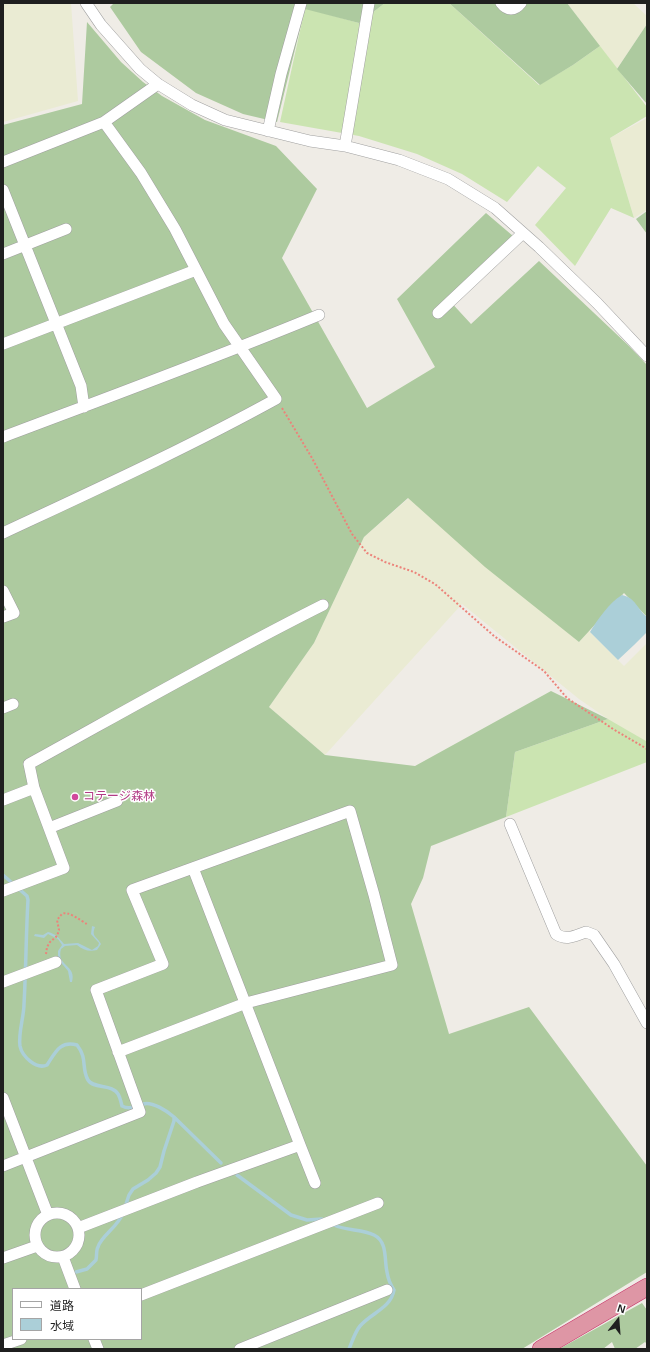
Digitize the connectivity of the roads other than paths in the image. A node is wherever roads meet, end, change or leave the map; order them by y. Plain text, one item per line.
1 (86, 3) edge
2 (301, 3) edge
3 (369, 3) edge
4 (501, 3) edge
5 (521, 3) edge
6 (158, 84) junction
7 (104, 122) junction
8 (268, 131) junction
9 (345, 146) junction
10 (3, 162) edge
11 (3, 190) edge
12 (66, 229) dead end
13 (523, 233) junction
14 (26, 246) junction
15 (3, 254) edge
16 (196, 270) junction
17 (438, 313) dead end
18 (319, 315) dead end
19 (57, 324) junction
20 (3, 344) edge
21 (240, 348) junction
22 (647, 356) edge
23 (84, 407) junction
24 (3, 437) edge
25 (3, 533) edge
26 (3, 591) edge
27 (323, 605) dead end
28 (3, 617) edge
29 (34, 788) junction
30 (3, 800) edge
31 (117, 801) dead end
32 (510, 824) dead end
33 (49, 828) junction
34 (193, 868) junction
35 (3, 890) edge
36 (51, 964) road end
37 (3, 982) edge
38 (246, 1003) junction
39 (647, 1023) edge
40 (118, 1052) junction
41 (3, 1098) edge
42 (300, 1144) junction
43 (26, 1158) junction
44 (3, 1166) edge
45 (315, 1183) dead end
46 (378, 1203) dead end
47 (48, 1215) junction
48 (78, 1228) junction
49 (37, 1246) junction
50 (63, 1257) junction
51 (3, 1258) edge
52 (647, 1287) edge
53 (75, 1288) edge
54 (387, 1290) dead end
55 (142, 1295) edge
56 (18, 1340) edge
57 (3, 1345) edge
58 (240, 1349) edge
59 (541, 1349) edge

1 - 6 street
2 - 8 street
3 - 9 street
4 - 5 street
6 - 7 street
6 - 8 street
7 - 10 street
7 - 16 street
8 - 9 street
9 - 13 street
11 - 14 street
12 - 14 street
13 - 17 street
13 - 22 street
14 - 15 street
14 - 19 street
16 - 19 street
16 - 21 street
18 - 21 street
19 - 20 street
19 - 23 street
21 - 23 street
21 - 25 street
23 - 24 street
26 - 28 street
27 - 29 street
29 - 30 street
29 - 33 street
31 - 33 street
32 - 39 street
33 - 35 street
34 - 38 street
34 - 38 street
34 - 40 street
36 - 37 street
38 - 40 street
38 - 42 street
40 - 43 street
41 - 43 street
42 - 45 street
42 - 48 street
43 - 44 street
43 - 47 street
46 - 55 street
47 - 48 street
47 - 49 street
48 - 50 street
49 - 50 street
49 - 51 street
50 - 53 street
52 - 59 highway
54 - 58 street
56 - 57 street

